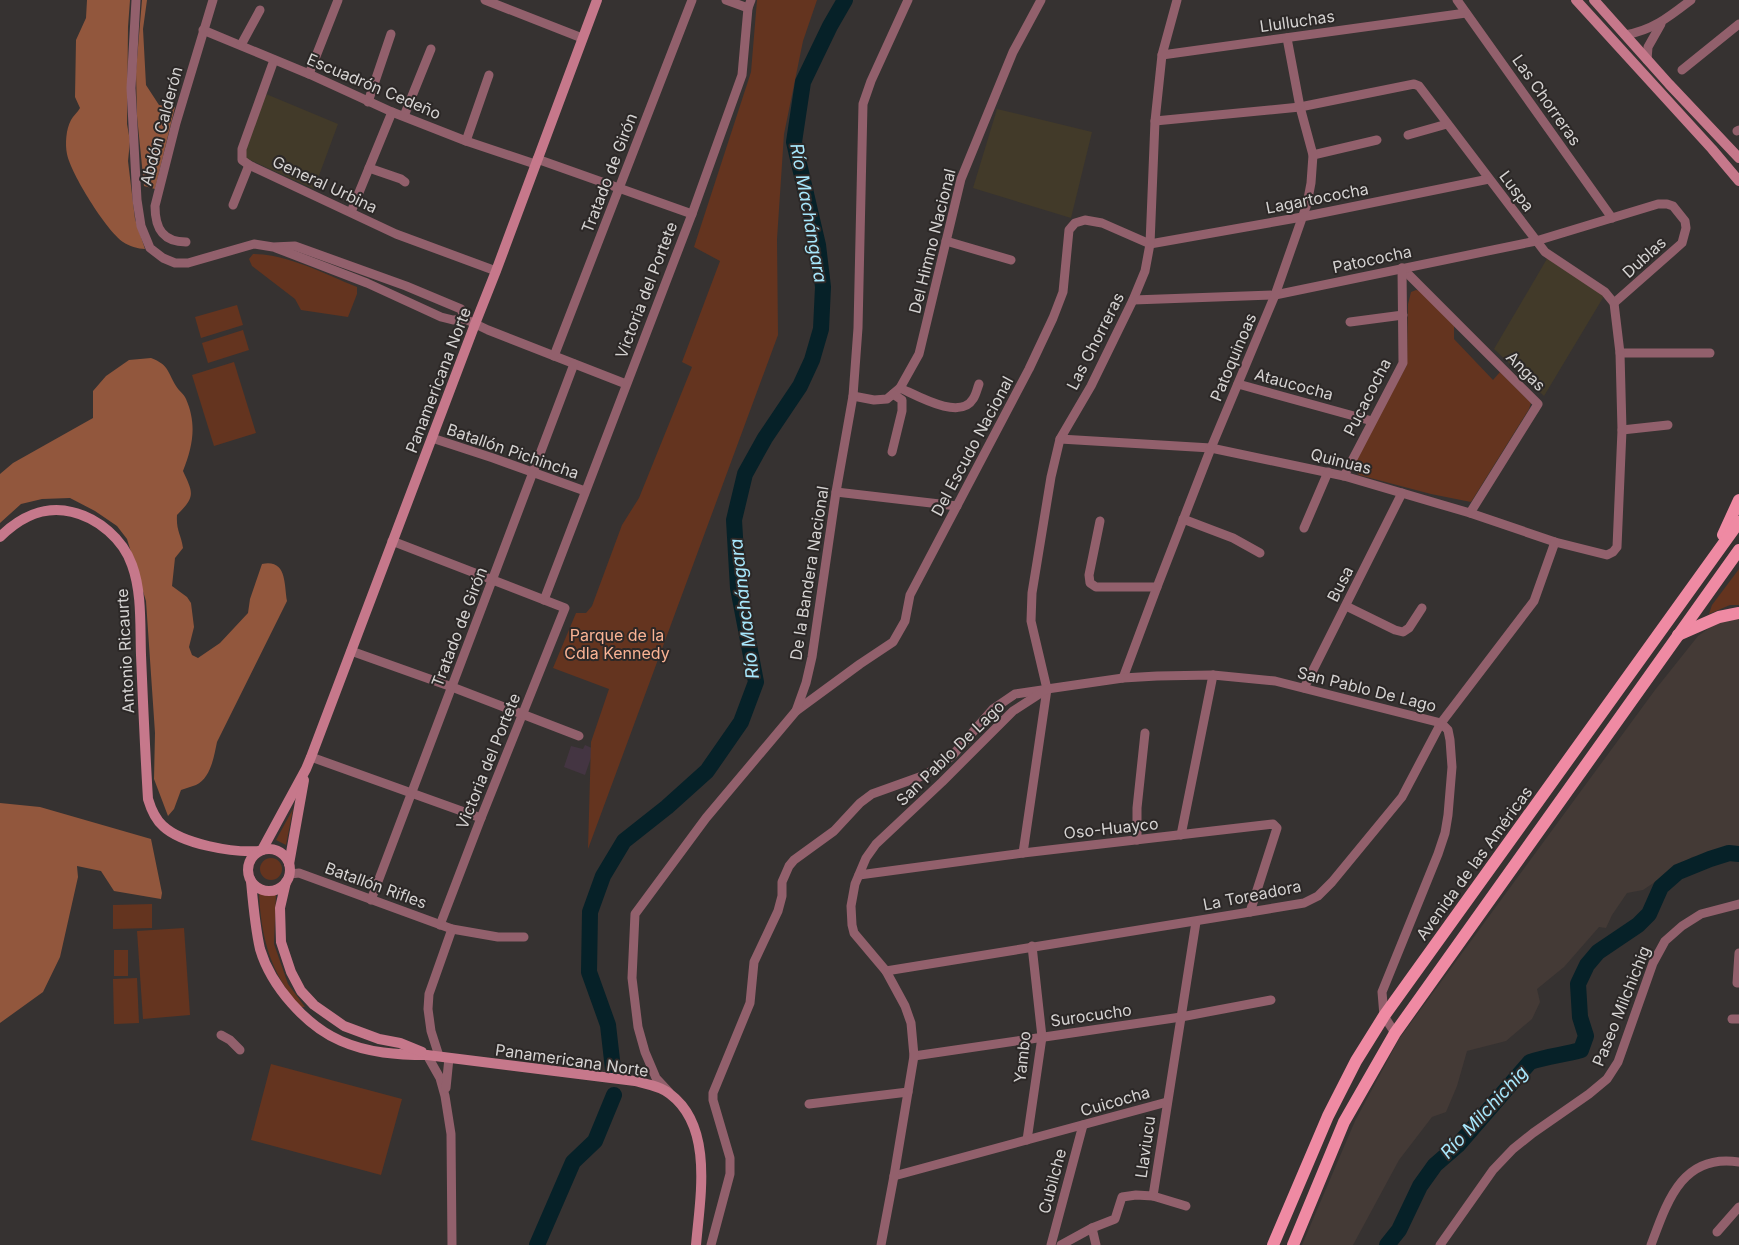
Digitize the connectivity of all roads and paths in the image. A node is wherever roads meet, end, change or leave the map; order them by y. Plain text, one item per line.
1 (136, 0) edge
2 (213, 0) edge
3 (338, 0) edge
4 (485, 0) edge
5 (596, 0) edge
6 (692, 0) edge
7 (726, 0) edge
8 (908, 0) edge
9 (1040, 0) edge
10 (1177, 0) edge
11 (1456, 0) edge
12 (1576, 0) edge
13 (1594, 0) edge
14 (1691, 0) edge
15 (749, 4) edge
16 (260, 10) dead end
17 (1466, 13) junction
18 (1663, 22) junction
19 (1739, 24) edge
20 (203, 30) junction
21 (392, 34) dead end
22 (1625, 35) junction
23 (582, 38) junction
24 (1287, 38) junction
25 (241, 45) junction
26 (430, 49) dead end
27 (1162, 56) junction
28 (274, 60) junction
29 (1647, 60) junction
30 (1682, 70) dead end
31 (309, 74) junction
32 (489, 75) dead end
33 (368, 102) junction
34 (1300, 107) junction
35 (392, 112) junction
36 (404, 116) junction
37 (1155, 121) junction
38 (1447, 124) junction
39 (1408, 135) dead end
40 (1377, 140) dead end
41 (466, 141) junction
42 (1313, 155) junction
43 (1739, 158) edge
44 (536, 161) junction
45 (248, 165) junction
46 (369, 168) junction
47 (1489, 179) junction
48 (1739, 181) edge
49 (405, 182) dead end
50 (619, 189) junction
51 (233, 205) dead end
52 (351, 212) junction
53 (692, 214) junction
54 (1302, 217) junction
55 (1612, 218) junction
56 (1686, 228) joint
57 (946, 241) junction
58 (1536, 241) junction
59 (186, 242) dead end
60 (1150, 244) junction
61 (273, 246) junction
62 (1012, 260) dead end
63 (1402, 268) junction
64 (496, 270) junction
65 (1275, 295) junction
66 (1133, 300) junction
67 (1614, 304) junction
68 (1403, 315) junction
69 (465, 319) junction
70 (1350, 322) dead end
71 (475, 324) junction
72 (1620, 353) junction
73 (1710, 353) dead end
74 (554, 356) junction
75 (574, 364) junction
76 (626, 384) junction
77 (979, 384) dead end
78 (1238, 384) junction
79 (896, 391) junction
80 (853, 396) junction
81 (1372, 421) junction
82 (1668, 425) dead end
83 (1622, 430) junction
84 (432, 438) junction
85 (1060, 439) junction
86 (1211, 448) junction
87 (892, 452) dead end
88 (533, 472) junction
89 (1328, 472) junction
90 (1344, 476) junction
91 (585, 492) junction
92 (836, 492) junction
93 (1402, 493) junction
94 (1739, 500) edge
95 (957, 506) junction
96 (1470, 513) junction
97 (1183, 519) junction
98 (1100, 521) dead end
99 (1739, 522) edge
100 (1304, 528) dead end
101 (0, 537) edge
102 (392, 541) junction
103 (1555, 542) junction
104 (1739, 550) edge
105 (1260, 553) dead end
106 (1712, 557) junction
107 (492, 580) junction
108 (1156, 587) junction
109 (544, 600) junction
110 (1346, 606) junction
111 (1422, 608) dead end
112 (1739, 613) edge
113 (1678, 636) junction
114 (352, 650) junction
115 (1214, 675) junction
116 (1123, 678) junction
117 (452, 687) junction
118 (1304, 688) junction
119 (1047, 689) junction
120 (796, 711) junction
121 (523, 714) junction
122 (1441, 723) junction
123 (1145, 733) dead end
124 (579, 736) dead end
125 (311, 757) junction
126 (306, 769) junction
127 (412, 792) junction
128 (481, 818) junction
129 (1181, 835) junction
130 (1137, 840) junction
131 (227, 850) junction
132 (260, 851) junction
133 (1023, 853) junction
134 (288, 873) junction
135 (859, 875) junction
136 (250, 878) junction
137 (371, 900) junction
138 (1739, 904) edge
139 (1250, 912) junction
140 (1196, 922) junction
141 (440, 925) junction
142 (452, 929) junction
143 (524, 937) dead end
144 (1032, 946) junction
145 (1739, 953) edge
146 (886, 971) junction
147 (1738, 983) edge
148 (1271, 1000) dead end
149 (1384, 1016) junction
150 (1181, 1017) junction
151 (1395, 1032) junction
152 (221, 1035) dead end
153 (1042, 1037) junction
154 (240, 1050) dead end
155 (427, 1055) junction
156 (914, 1056) junction
157 (444, 1057) junction
158 (908, 1092) junction
159 (670, 1093) junction
160 (445, 1096) junction
161 (1166, 1102) junction
162 (809, 1104) dead end
163 (1083, 1125) junction
164 (1027, 1140) junction
165 (1739, 1162) edge
166 (894, 1176) junction
167 (1153, 1196) junction
168 (1186, 1206) dead end
169 (1739, 1207) edge
170 (1092, 1228) junction
171 (1717, 1232) dead end
172 (452, 1245) edge
173 (696, 1245) edge
174 (711, 1245) edge
175 (881, 1245) edge
176 (1050, 1245) edge
177 (1061, 1245) edge
178 (1096, 1245) edge
179 (1273, 1245) edge
180 (1293, 1245) edge
181 (1440, 1245) edge
182 (1650, 1245) edge

1 - 61 street
2 - 20 street, Abdón Calderón
3 - 31 street
4 - 23 street
5 - 23 main road, Panamericana Norte
6 - 50 street, Tratado de Girón
7 - 15 street, Victoria del Portete
8 - 80 street, De la Bandera Nacional
9 - 57 street, Del Himno Nacional
10 - 27 street, Las Chorreras
11 - 17 street, Las Chorreras
12 - 48 main road
13 - 22 main road
14 - 18 street
15 - 53 street, Victoria del Portete
16 - 25 street
17 - 24 street, Llulluchas
17 - 55 street, Las Chorreras
18 - 22 street
18 - 29 street
19 - 30 street
20 - 25 street, Escuadrón Cedeño
20 - 59 street, Abdón Calderón
21 - 33 street
22 - 29 main road
23 - 44 main road, Panamericana Norte
24 - 27 street, Llulluchas
24 - 34 street, Patoquinoas
25 - 28 street, Escuadrón Cedeño
26 - 36 street
27 - 37 street, Las Chorreras
28 - 31 street, Escuadrón Cedeño
28 - 45 street, General Urbina
29 - 43 main road
31 - 33 street, Escuadrón Cedeño
32 - 41 street
33 - 35 street, Escuadrón Cedeño
34 - 37 street, Luspa
34 - 38 street, Luspa
34 - 42 street, Patoquinoas
35 - 36 street, Escuadrón Cedeño
35 - 46 street
36 - 41 street, Escuadrón Cedeño
37 - 60 street, Las Chorreras
38 - 39 street
38 - 47 street, Luspa
40 - 42 street
41 - 44 street, Escuadrón Cedeño
42 - 54 street, Patoquinoas
44 - 50 street, Escuadrón Cedeño
44 - 64 main road, Panamericana Norte
45 - 51 street
45 - 52 street, General Urbina
46 - 49 street
46 - 52 street
47 - 54 street, Lagartococha
47 - 58 street, Luspa
50 - 53 street, Escuadrón Cedeño
50 - 74 street, Tratado de Girón
52 - 64 street, General Urbina
53 - 76 street, Victoria del Portete
54 - 60 street, Lagartococha
54 - 65 street, Patoquinoas
55 - 56 street, Patococha
55 - 58 street, Patococha
56 - 67 street, Dublas
57 - 62 street
57 - 79 street, Del Himno Nacional
58 - 63 street, Patococha
58 - 67 street, Luspa
60 - 66 street, Las Chorreras
60 - 95 street, Del Escudo Nacional
61 - 69 street
61 - 69 street
63 - 65 street, Patococha
63 - 68 street, Pucacocha
63 - 96 street, Angas
64 - 71 main road, Panamericana Norte
65 - 66 street, Patococha
65 - 78 street, Patoquinoas
66 - 85 street, Las Chorreras
67 - 72 street
68 - 70 street
68 - 81 street, Pucacocha
69 - 71 street
71 - 74 street
71 - 84 main road, Panamericana Norte
72 - 73 street
72 - 83 street
74 - 75 street
75 - 76 street
75 - 88 street, Tratado de Girón
76 - 91 street, Victoria del Portete
77 - 79 street
78 - 81 street, Ataucocha
78 - 86 street, Patoquinoas
79 - 80 street
79 - 87 street
80 - 92 street, De la Bandera Nacional
81 - 90 street, Pucacocha
82 - 83 street
83 - 103 street, Quinuas
84 - 88 street, Batallón Pichincha
84 - 102 main road, Panamericana Norte
85 - 86 street, Quinuas
85 - 119 street, Las Chorreras
86 - 89 street, Quinuas
86 - 97 street, Patoquinoas
88 - 91 street, Batallón Pichincha
88 - 107 street, Tratado de Girón
89 - 90 street, Quinuas
89 - 100 street
90 - 93 street, Quinuas
91 - 109 street, Victoria del Portete
92 - 95 street
92 - 120 street, De la Bandera Nacional
93 - 96 street, Quinuas
93 - 110 street, Busa
94 - 106 main road
95 - 120 street, Del Escudo Nacional
96 - 103 street, Quinuas
97 - 105 street
97 - 108 street, Patoquinoas
98 - 108 street
99 - 106 main road, Avenida de las Américas
101 - 131 main road, Antonio Ricaurte
102 - 107 street
102 - 114 main road, Panamericana Norte
103 - 122 street, La Toreadora
104 - 113 main road, Avenida de las Américas
106 - 149 main road, Avenida de las Américas
107 - 109 street
107 - 117 street, Tratado de Girón
108 - 116 street, Patoquinoas
109 - 121 street, Victoria del Portete
110 - 111 street
110 - 118 street, Busa
112 - 113 main road
113 - 151 main road, Avenida de las Américas
114 - 117 street
114 - 125 main road, Panamericana Norte
115 - 116 street, San Pablo De Lago
115 - 118 street, San Pablo De Lago
115 - 129 street
116 - 119 street, San Pablo De Lago
117 - 121 street
117 - 127 street, Tratado de Girón
118 - 122 street, San Pablo De Lago
119 - 133 street
119 - 135 street, San Pablo De Lago
119 - 174 street
120 - 159 street, De la Bandera Nacional
121 - 124 street
121 - 128 street, Victoria del Portete
122 - 139 street, La Toreadora
122 - 149 street, San Pablo De Lago
123 - 130 street
125 - 126 main road, Panamericana Norte
125 - 127 street
126 - 132 main road, Panamericana Norte
126 - 134 main road, Panamericana Norte
127 - 128 street
127 - 137 street, Tratado de Girón
128 - 141 street, Victoria del Portete
129 - 130 street, Oso-Huayco
129 - 139 street, Oso-Huayco
130 - 133 street, Oso-Huayco
131 - 132 main road, Antonio Ricaurte
131 - 136 main road
132 - 134 main road
132 - 136 main road, Panamericana Norte
133 - 135 street, Oso-Huayco
134 - 136 main road
134 - 137 street, Batallón Rifles
134 - 155 main road, Panamericana Norte
135 - 146 street, San Pablo De Lago
136 - 155 main road, Panamericana Norte
137 - 141 street, Batallón Rifles
138 - 181 street, Paseo Milchichig
139 - 140 street, La Toreadora
140 - 144 street, La Toreadora
140 - 150 street, Cuicocha
141 - 142 street, Batallón Rifles
142 - 143 street, Batallón Rifles
142 - 157 street
144 - 146 street, La Toreadora
144 - 153 street, Yambo
145 - 147 street
146 - 156 street, San Pablo De Lago
148 - 150 street, Surocucho
149 - 151 street
149 - 179 main road, Avenida de las Américas
150 - 153 street, Surocucho
150 - 161 street, Cuicocha
151 - 180 main road, Avenida de las Américas
152 - 154 street
153 - 156 street, Surocucho
153 - 164 street, Yambo
155 - 157 main road, Panamericana Norte
155 - 160 street
156 - 158 street, San Pablo De Lago
157 - 159 main road, Panamericana Norte
157 - 160 street
158 - 162 street
158 - 166 street, San Pablo De Lago
159 - 173 main road, Panamericana Norte
160 - 172 street
161 - 163 street, Cuicocha
161 - 167 street, Llaviucu
163 - 164 street, Cuicocha
163 - 176 street, Cubilche
164 - 166 street, Cuicocha
165 - 182 street
166 - 175 street, San Pablo De Lago
167 - 168 street, Llaviucu
167 - 170 street, Llaviucu
169 - 171 street
170 - 177 street, Llaviucu
170 - 178 street

